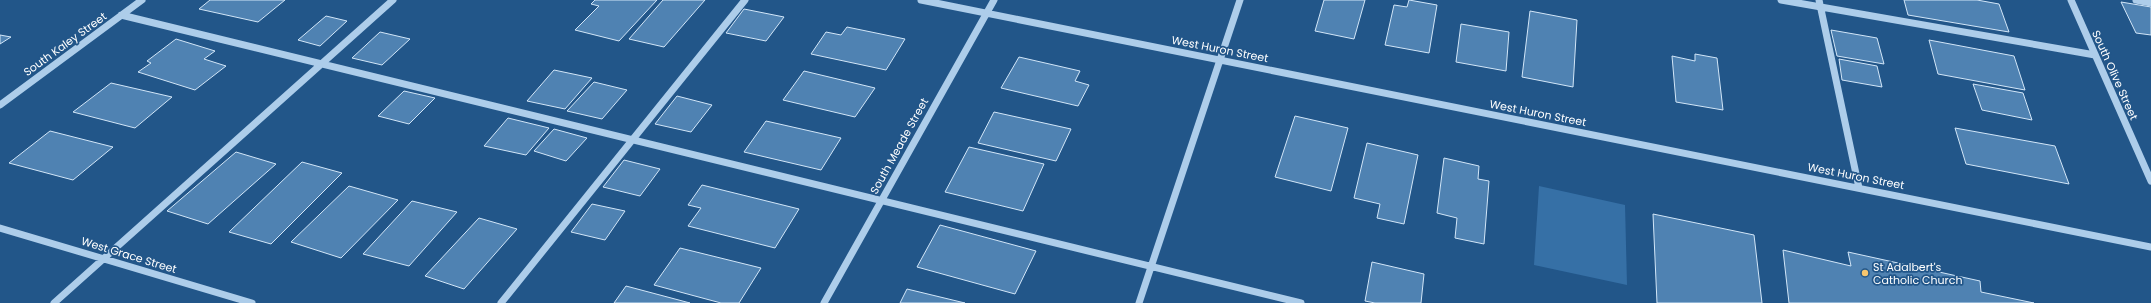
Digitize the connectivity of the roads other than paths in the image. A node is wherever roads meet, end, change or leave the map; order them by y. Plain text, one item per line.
1 (142, 0) edge
2 (393, 0) edge
3 (745, 0) edge
4 (921, 0) edge
5 (994, 0) edge
6 (1240, 0) edge
7 (1781, 0) edge
8 (2071, 0) edge
9 (2136, 0) edge
10 (2151, 3) edge
11 (1820, 4) edge
12 (986, 13) junction
13 (121, 15) junction
14 (2095, 55) junction
15 (1220, 60) junction
16 (323, 63) junction
17 (0, 105) edge
18 (632, 141) junction
19 (2151, 181) edge
20 (1859, 188) junction
21 (881, 201) junction
22 (0, 228) edge
23 (2151, 247) edge
24 (104, 259) junction
25 (1151, 265) junction
26 (54, 303) edge
27 (252, 303) edge
28 (501, 303) edge
29 (824, 303) edge
30 (1139, 303) edge
31 (1301, 303) edge

1 - 13 street, South Kaley Street
2 - 16 street
3 - 18 street
4 - 12 street, West Huron Street
5 - 12 street, South Meade Street
6 - 15 street
7 - 11 street
8 - 14 street, South Olive Street
9 - 10 street
11 - 14 street
11 - 20 street
12 - 15 street, West Huron Street
12 - 21 street, South Meade Street
13 - 16 street
13 - 17 street, South Kaley Street
14 - 19 street, South Olive Street
15 - 20 street, West Huron Street
15 - 25 street
16 - 18 street
16 - 24 street
18 - 21 street
18 - 28 street
20 - 23 street, West Huron Street
21 - 25 street
21 - 29 street, South Meade Street
22 - 24 street, West Grace Street
24 - 26 street
24 - 27 street, West Grace Street
25 - 30 street
25 - 31 street

